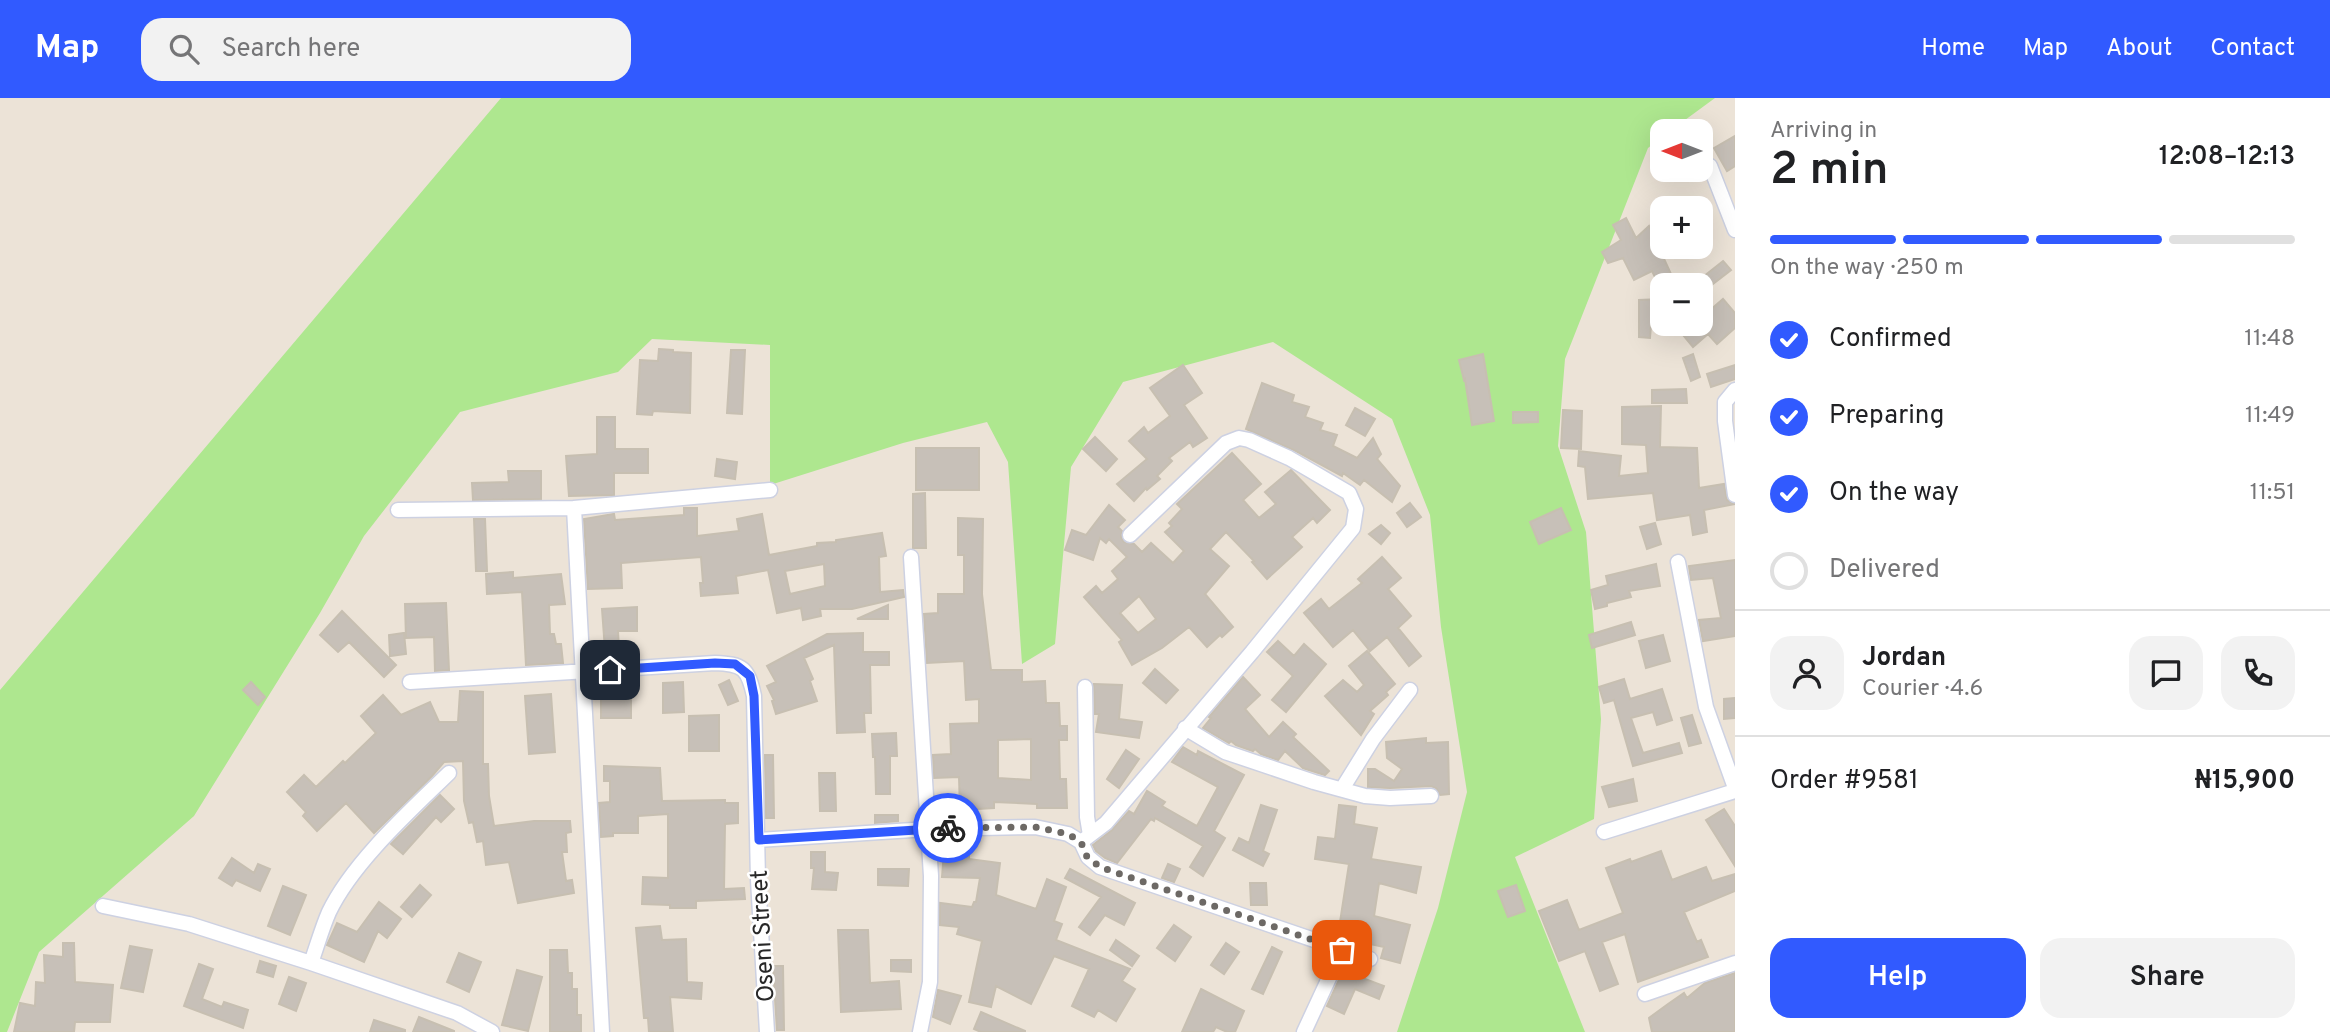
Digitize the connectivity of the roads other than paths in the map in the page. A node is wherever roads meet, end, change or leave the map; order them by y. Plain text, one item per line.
1 (1713, 174) edge
2 (1735, 230) edge
3 (1735, 390) edge
4 (770, 490) dead end
5 (1735, 495) edge
6 (574, 508) junction
7 (398, 510) dead end
8 (1130, 535) dead end
9 (911, 557) dead end
10 (1678, 562) dead end
11 (584, 671) junction
12 (410, 682) dead end
13 (1085, 687) dead end
14 (1410, 690) dead end
15 (1185, 728) junction
16 (449, 772) dead end
17 (1342, 789) junction
18 (1735, 789) edge
19 (1431, 796) dead end
20 (928, 829) junction
21 (1604, 832) dead end
22 (1086, 839) junction
23 (759, 840) junction
24 (103, 906) dead end
25 (1342, 950) junction
26 (1370, 960) dead end
27 (311, 963) junction
28 (1735, 963) edge
29 (1645, 995) dead end
30 (492, 1032) edge
31 (602, 1032) edge
32 (767, 1032) edge
33 (920, 1032) edge
34 (1304, 1032) edge

1 - 2 street
3 - 5 street
4 - 6 street
6 - 7 street
6 - 11 street
8 - 15 street
9 - 20 street
10 - 18 street
11 - 12 street
11 - 23 street, Oseni Street
11 - 31 street
13 - 22 street
14 - 17 street
15 - 17 street
15 - 22 street
16 - 27 street
17 - 19 street
18 - 21 street
20 - 22 street
20 - 23 street
20 - 33 street
22 - 25 street
23 - 32 street, Oseni Street
24 - 27 street
25 - 26 street
25 - 34 street
27 - 30 street
28 - 29 street

